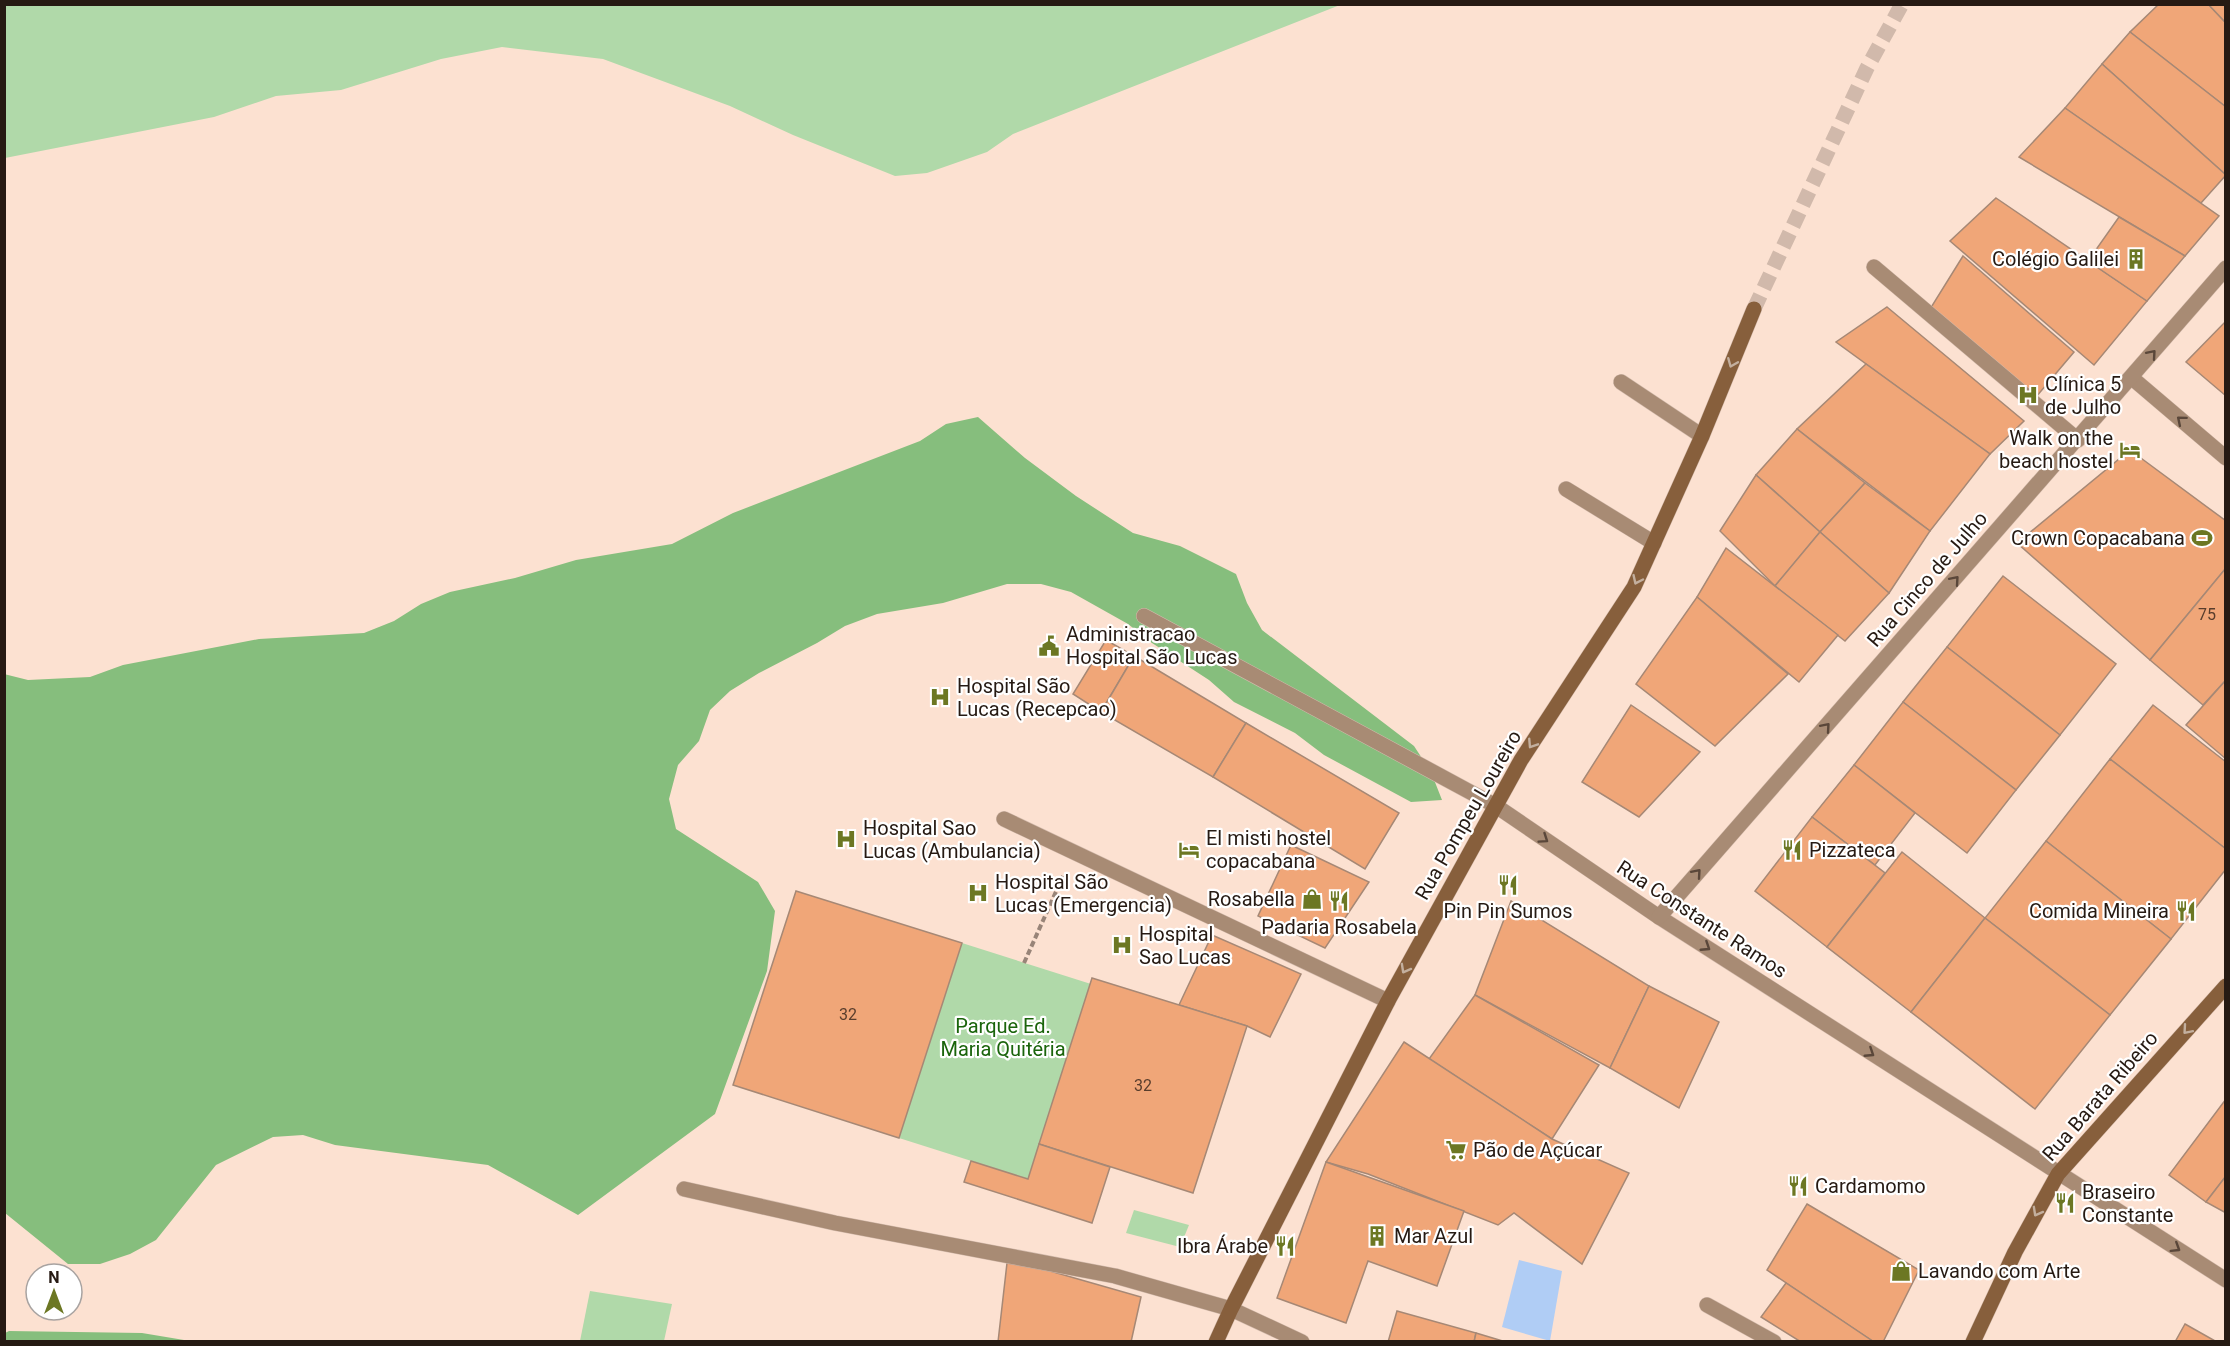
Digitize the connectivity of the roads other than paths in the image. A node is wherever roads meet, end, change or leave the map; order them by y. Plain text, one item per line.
1 (1874, 267) dead end
2 (2226, 268) edge
3 (1754, 309) tunnel mouth
4 (2132, 378) junction
5 (1621, 382) dead end
6 (1702, 436) junction
7 (2078, 440) junction
8 (2226, 458) edge
9 (1566, 489) dead end
10 (1654, 543) junction
11 (1144, 616) dead end
12 (1496, 806) junction
13 (1004, 819) dead end
14 (1659, 917) junction
15 (2226, 986) edge
16 (1388, 1001) junction
17 (2058, 1174) junction
18 (684, 1189) dead end
19 (2226, 1280) edge
20 (1707, 1305) dead end
21 (1231, 1309) junction
22 (1216, 1341) edge
23 (1302, 1341) edge
24 (1774, 1341) edge
25 (1973, 1341) edge

1 - 7 street
4 -> 2 street, Rua Cinco de Julho
3 -> 6 street, Rua Pompeu Loureiro
4 - 7 street, Rua Cinco de Julho
8 -> 4 street
5 - 6 street
6 - 10 street, Rua Pompeu Loureiro
14 -> 7 street, Rua Cinco de Julho
9 - 10 street
10 -> 12 street, Rua Pompeu Loureiro
11 - 12 street, Rua Constante Ramos
12 -> 14 street, Rua Constante Ramos
12 -> 16 street, Rua Pompeu Loureiro
13 - 16 street
14 -> 17 street, Rua Constante Ramos
15 -> 17 street, Rua Barata Ribeiro
16 - 21 street, Rua Pompeu Loureiro
17 -> 19 street, Rua Constante Ramos
17 -> 25 street, Rua Barata Ribeiro
18 - 21 street
20 - 24 street
21 - 22 street, Rua Pompeu Loureiro
21 - 23 street

